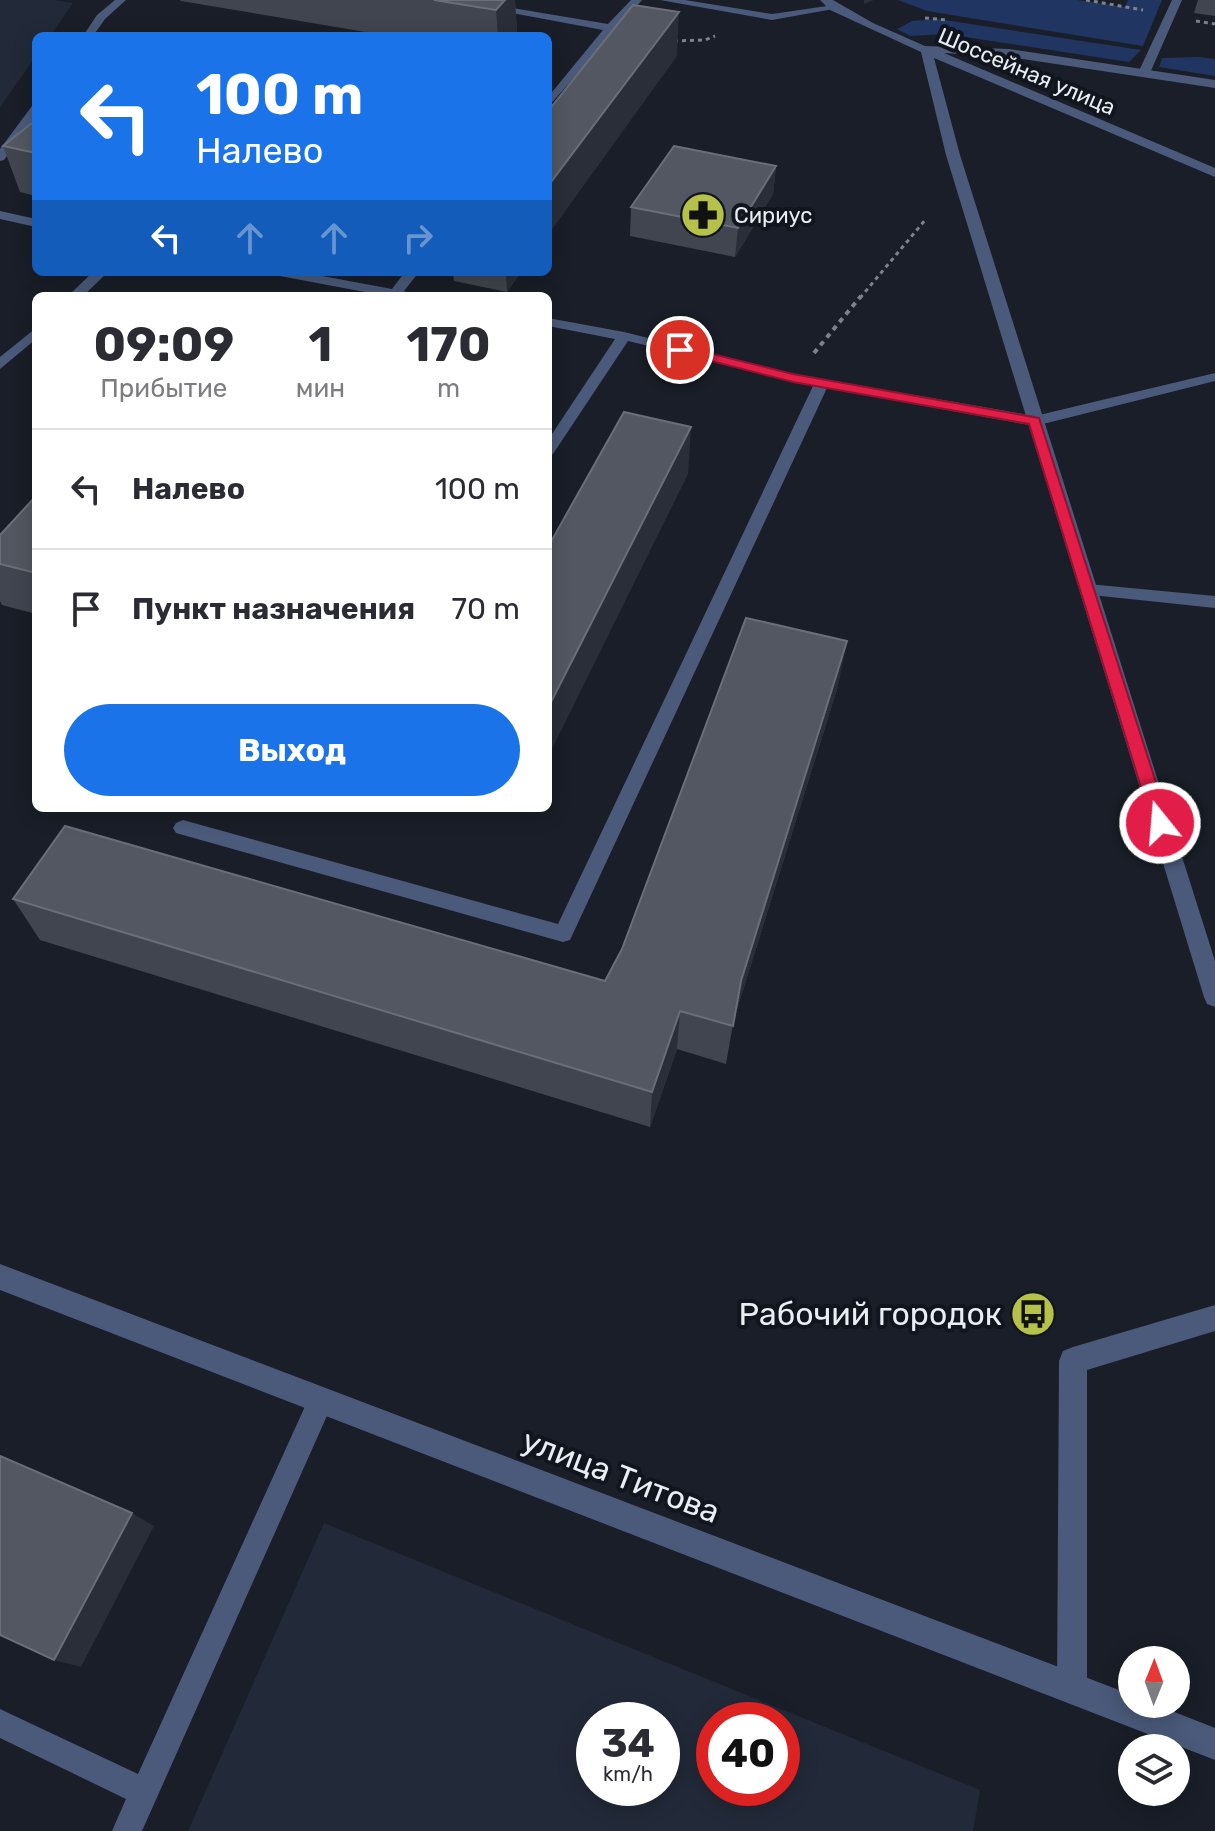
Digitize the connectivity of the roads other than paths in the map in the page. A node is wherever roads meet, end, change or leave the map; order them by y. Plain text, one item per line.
1 (121, 0) edge
2 (447, 0) edge
3 (637, 0) edge
4 (665, 0) edge
5 (1177, 0) edge
6 (830, 4) edge
7 (610, 28) junction
8 (91, 32) edge
9 (926, 49) junction
10 (1144, 73) junction
11 (1215, 84) edge
12 (552, 99) edge
13 (32, 116) edge
14 (0, 157) edge
15 (1215, 173) edge
16 (0, 215) edge
17 (32, 222) edge
18 (97, 276) edge
19 (301, 276) edge
20 (79, 292) edge
21 (383, 292) edge
22 (552, 323) edge
23 (32, 336) edge
24 (624, 336) junction
25 (0, 365) edge
26 (1215, 377) edge
27 (822, 383) junction
28 (1035, 421) junction
29 (552, 445) edge
30 (1088, 590) junction
31 (1215, 602) edge
32 (183, 828) dead end
33 (1215, 997) edge
34 (0, 1277) edge
35 (1215, 1318) edge
36 (321, 1400) junction
37 (1072, 1687) junction
38 (0, 1723) edge
39 (1215, 1744) edge
40 (144, 1792) junction
41 (127, 1831) edge

1 - 8 lane
2 - 7 lane
3 - 7 lane
4 - 6 lane
5 - 10 lane
6 - 9 street, Шоссейная улица
7 - 12 lane
9 - 10 street
9 - 15 street, Шоссейная улица
9 - 28 street
10 - 11 street
13 - 14 lane
16 - 17 lane
18 - 20 lane
19 - 21 lane
22 - 24 lane
23 - 25 lane
24 - 27 lane
24 - 29 lane
26 - 28 lane
27 - 28 lane
27 - 32 lane
28 - 30 street
30 - 31 lane
30 - 33 street
34 - 36 street, улица Титова
35 - 37 street
36 - 37 street, улица Титова
36 - 40 lane
37 - 39 street, улица Титова
38 - 40 lane
40 - 41 lane

